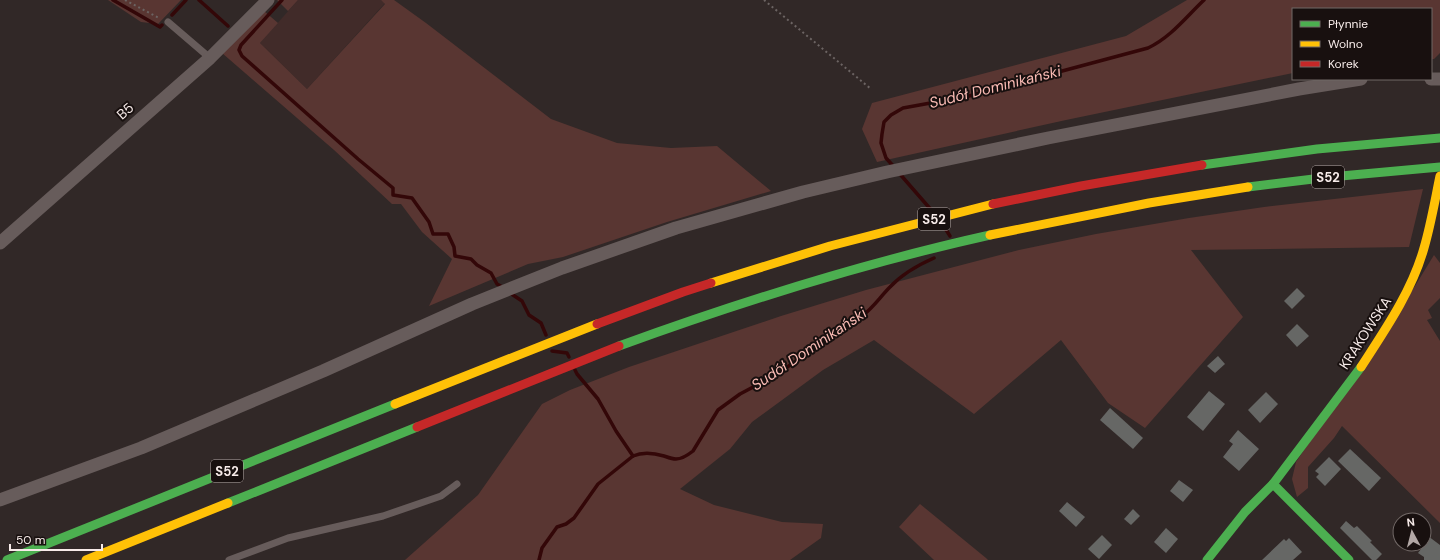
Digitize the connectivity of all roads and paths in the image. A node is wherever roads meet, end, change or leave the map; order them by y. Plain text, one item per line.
1 (125, 0) edge
2 (268, 0) edge
3 (764, 0) edge
4 (168, 22) joint
5 (210, 58) junction
6 (1355, 80) edge
7 (871, 89) dead end
8 (1440, 138) edge
9 (1440, 167) edge
10 (1440, 176) edge
11 (0, 243) edge
12 (457, 484) dead end
13 (1273, 484) junction
14 (0, 500) edge
15 (7, 560) edge
16 (86, 560) edge
17 (229, 560) edge
18 (1207, 560) edge
19 (1349, 560) edge

1 - 4 path
2 - 5 street, B5
3 - 7 path
4 - 5 lane
5 - 11 street, B5
6 - 14 street
8 - 15 main road, S52
9 - 16 main road, S52
10 - 13 main road, KRAKOWSKA
12 - 17 lane
13 - 18 main road, KRAKOWSKA
13 - 19 main road

